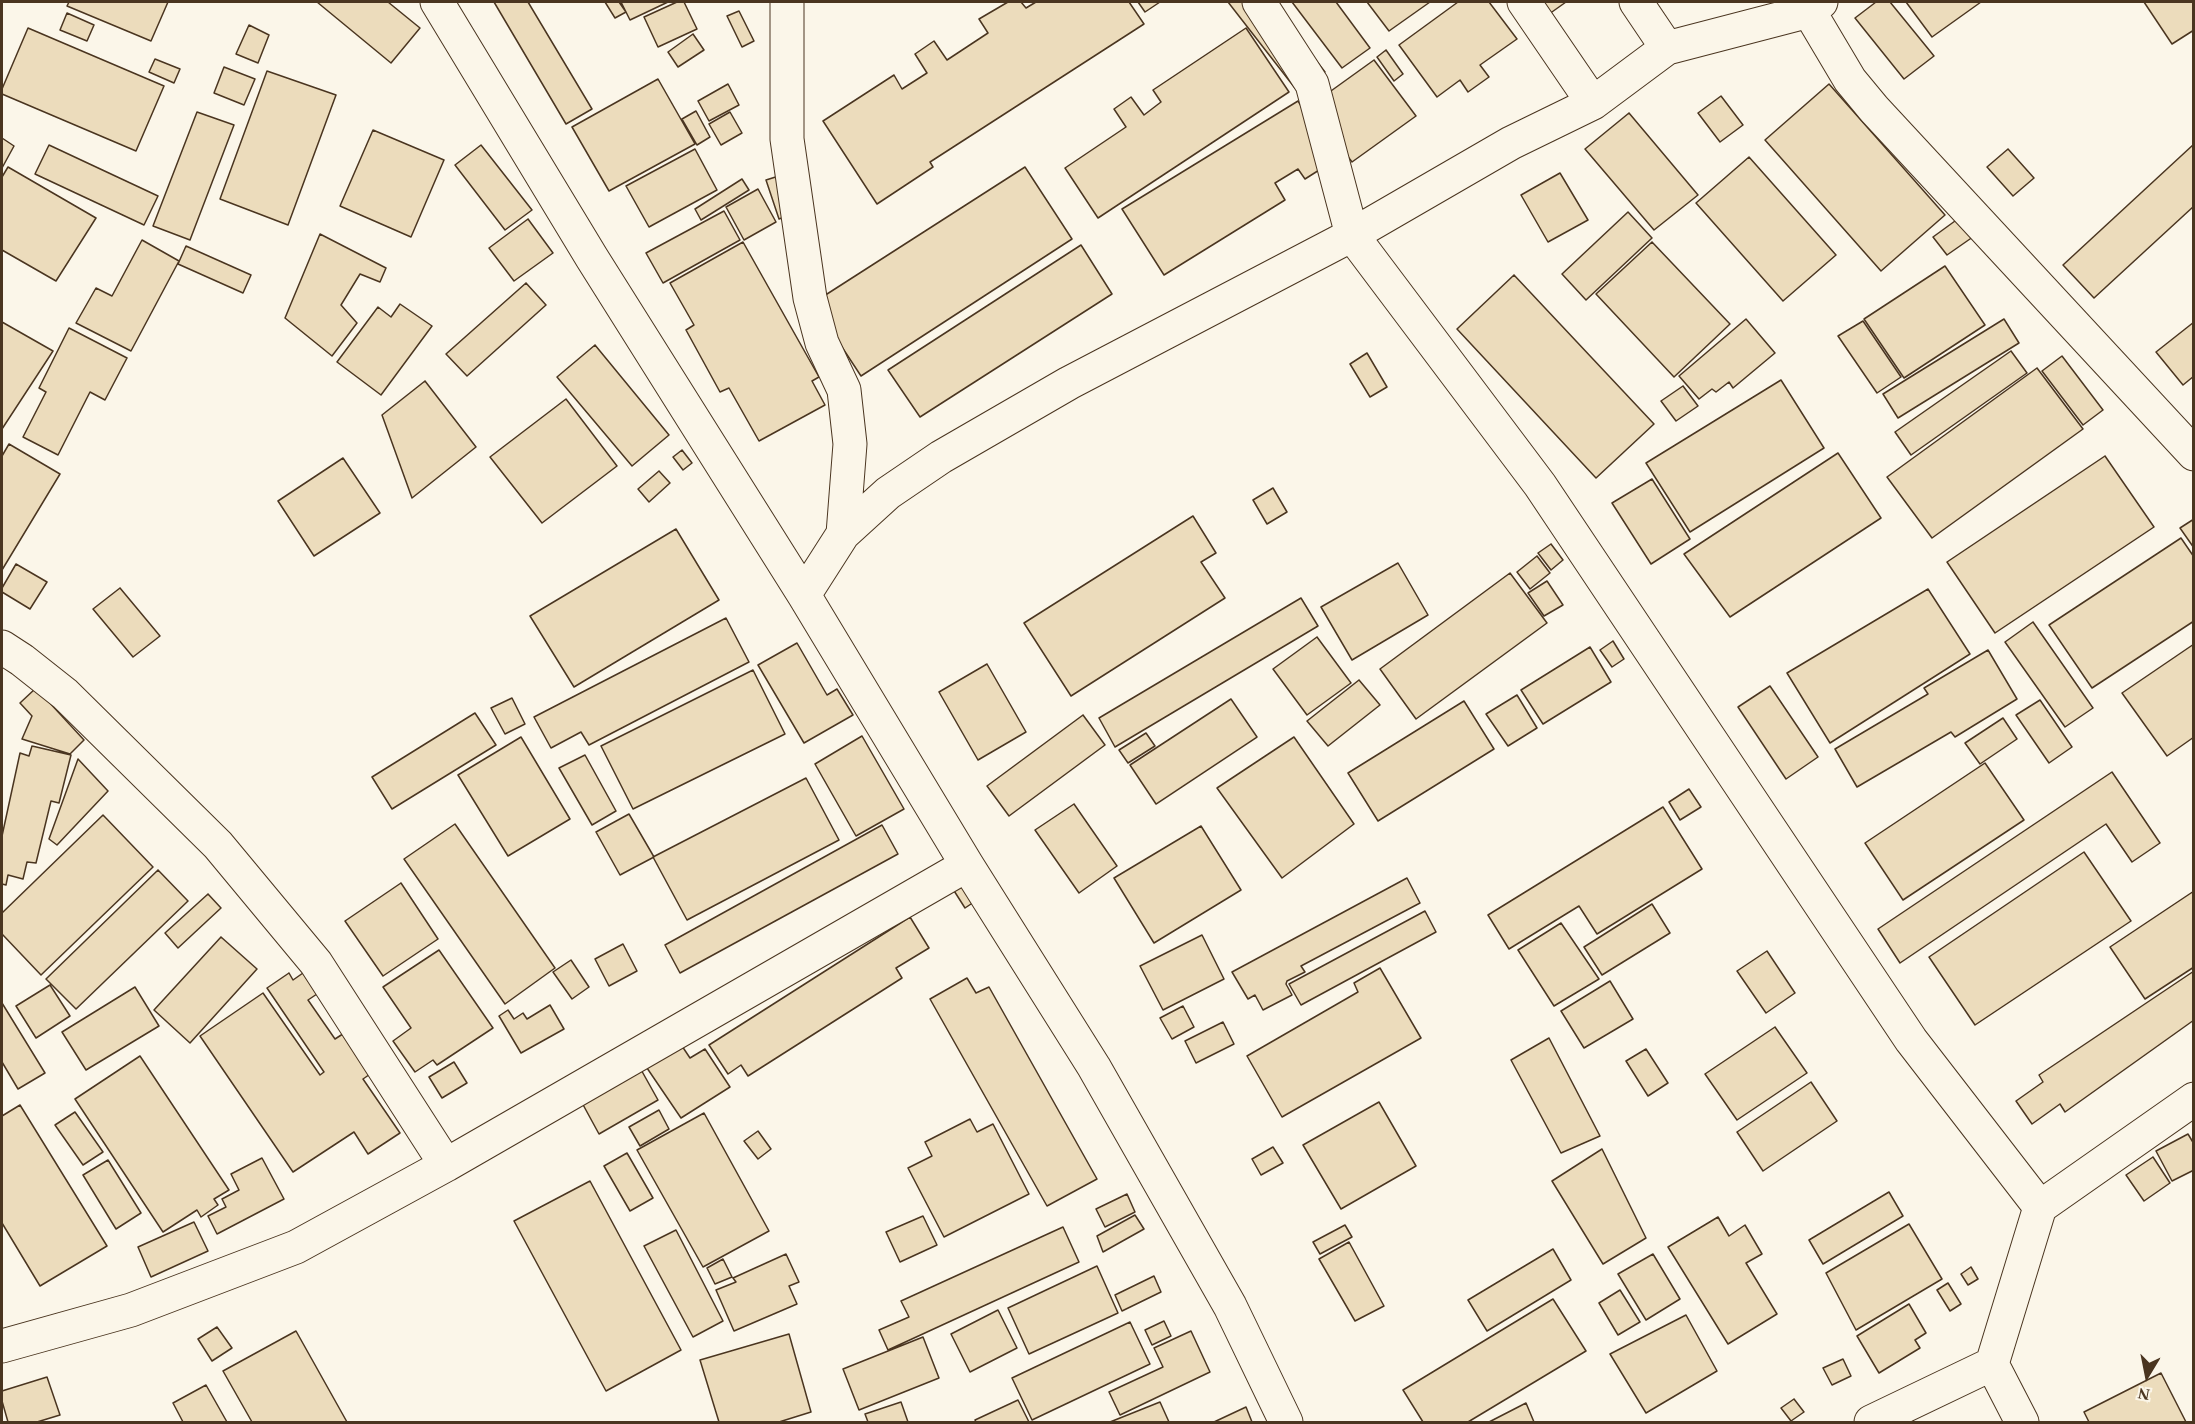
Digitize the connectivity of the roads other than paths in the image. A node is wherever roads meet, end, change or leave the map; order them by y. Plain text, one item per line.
1 (437, 2) edge
2 (787, 2) edge
3 (1258, 2) edge
4 (1524, 2) edge
5 (1636, 2) edge
6 (1815, 6) edge
7 (1667, 48) junction
8 (1593, 103) junction
9 (1352, 235) junction
10 (2193, 454) edge
11 (843, 534) junction
12 (804, 595) junction
13 (2, 647) edge
14 (967, 865) junction
15 (2193, 1099) edge
16 (446, 1165) junction
17 (2040, 1207) junction
18 (2, 1346) edge
19 (1992, 1364) junction
20 (1286, 1422) edge
21 (1871, 1422) edge
22 (2022, 1422) edge

1 - 12 street
2 - 11 street
3 - 9 street
4 - 8 street
5 - 7 street
6 - 7 street
6 - 10 street
7 - 8 street
8 - 9 street
9 - 11 street
9 - 17 street
11 - 12 street
12 - 14 street
13 - 16 street
14 - 16 street
14 - 20 street
15 - 17 street
16 - 18 street
17 - 19 street
19 - 21 street
19 - 22 street

